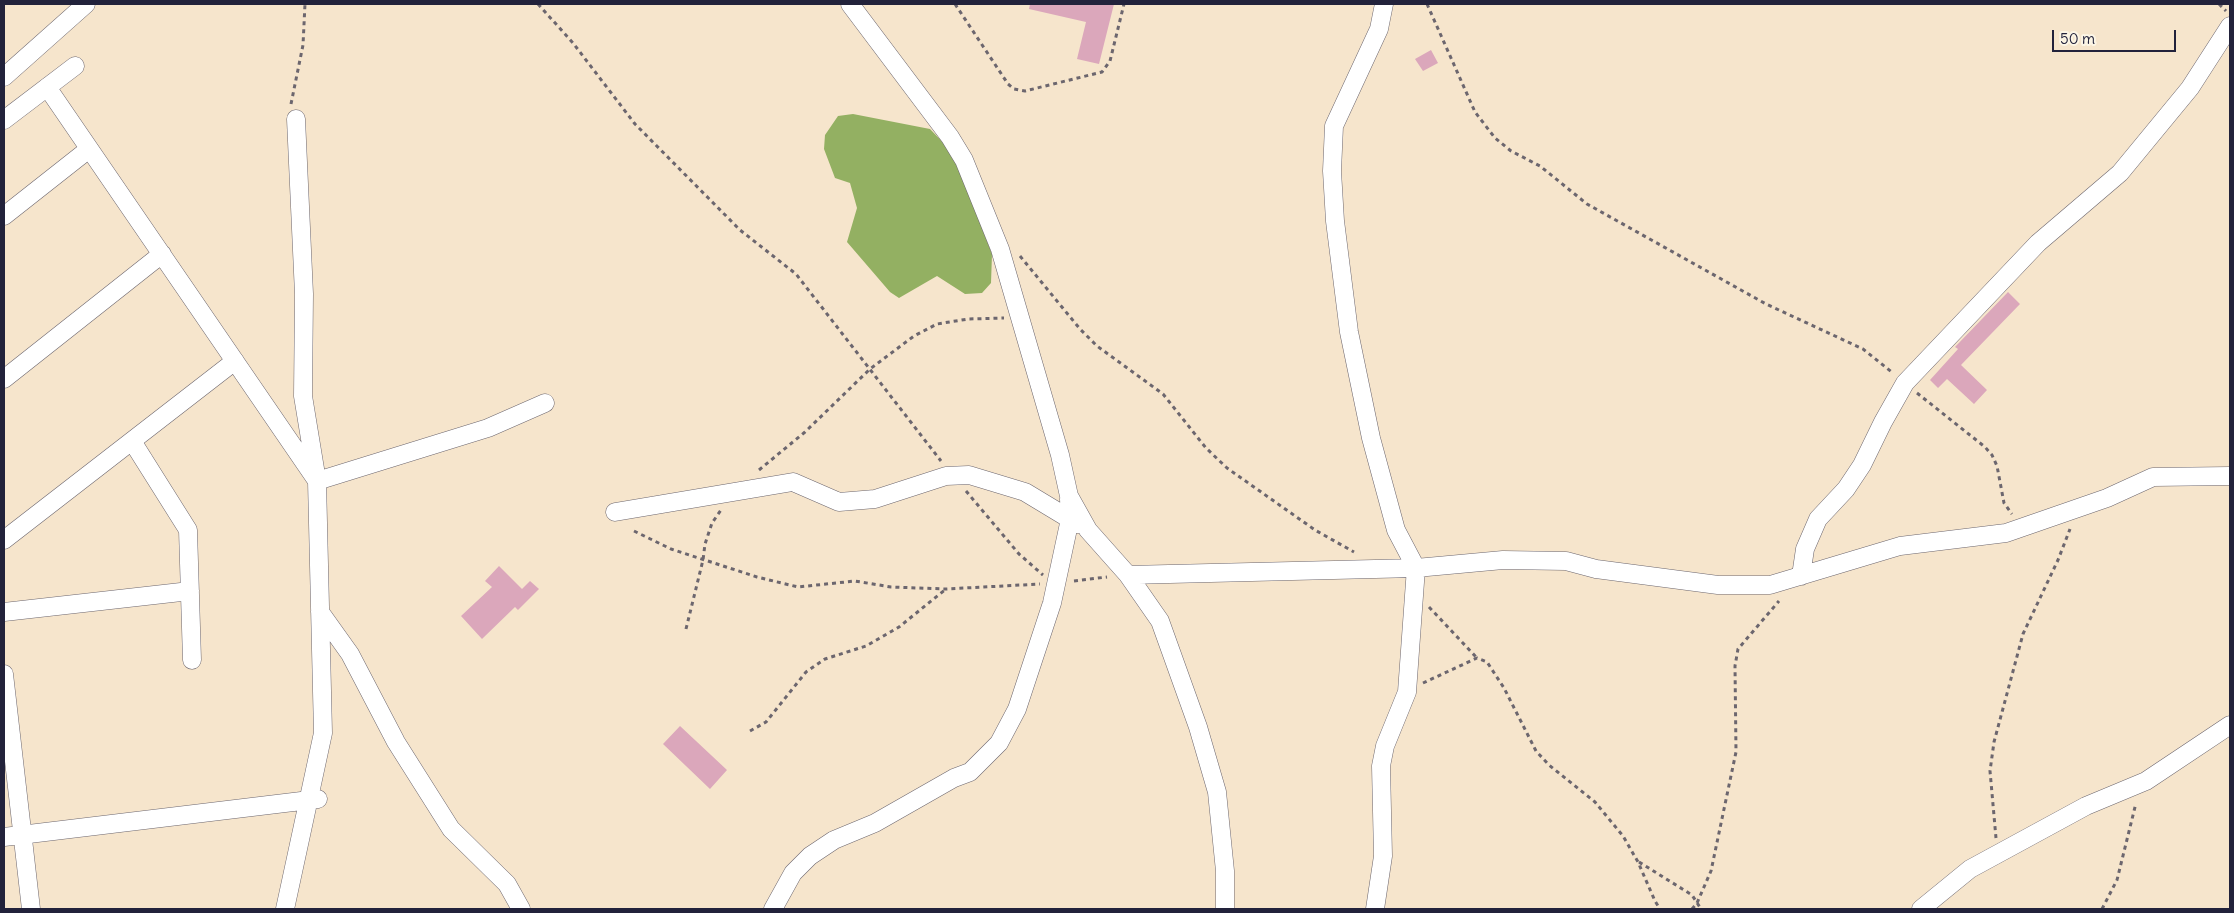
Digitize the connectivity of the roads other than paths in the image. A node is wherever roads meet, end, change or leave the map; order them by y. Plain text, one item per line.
1 (86, 4) edge
2 (850, 4) edge
3 (1384, 4) edge
4 (2230, 26) edge
5 (75, 66) dead end
6 (4, 77) edge
7 (47, 87) junction
8 (293, 114) road end
9 (4, 120) edge
10 (90, 149) junction
11 (4, 216) edge
12 (162, 254) junction
13 (235, 362) junction
14 (4, 379) edge
15 (544, 403) dead end
16 (132, 441) junction
17 (2230, 476) edge
18 (317, 482) junction
19 (1069, 496) junction
20 (616, 512) dead end
21 (1070, 519) junction
22 (1088, 530) junction
23 (4, 540) edge
24 (1416, 568) junction
25 (1128, 575) junction
26 (1800, 576) junction
27 (190, 591) junction
28 (4, 612) edge
29 (320, 612) junction
30 (192, 660) dead end
31 (4, 674) edge
32 (2230, 725) edge
33 (313, 800) junction
34 (22, 834) junction
35 (4, 837) edge
36 (1224, 901) edge
37 (518, 908) edge
38 (31, 909) edge
39 (285, 909) edge
40 (773, 909) edge
41 (1234, 909) edge
42 (1375, 909) edge
43 (1921, 909) edge

1 - 6 street
2 - 19 street
3 - 24 street
4 - 26 street
5 - 7 street
7 - 9 street
7 - 10 street
8 - 18 street
10 - 11 street
10 - 12 street
12 - 13 street
12 - 14 street
13 - 16 street
13 - 18 street
15 - 18 street
16 - 23 street
16 - 27 street
17 - 26 street
18 - 29 street
19 - 21 street
19 - 22 street
20 - 21 street
21 - 22 street
21 - 40 street
22 - 25 street
24 - 25 street
24 - 26 street
24 - 42 street
25 - 36 street
27 - 28 street
27 - 30 street
29 - 33 street
29 - 37 street
31 - 34 street
32 - 43 street
33 - 34 street
33 - 39 street
34 - 35 street
34 - 38 street
36 - 41 street

